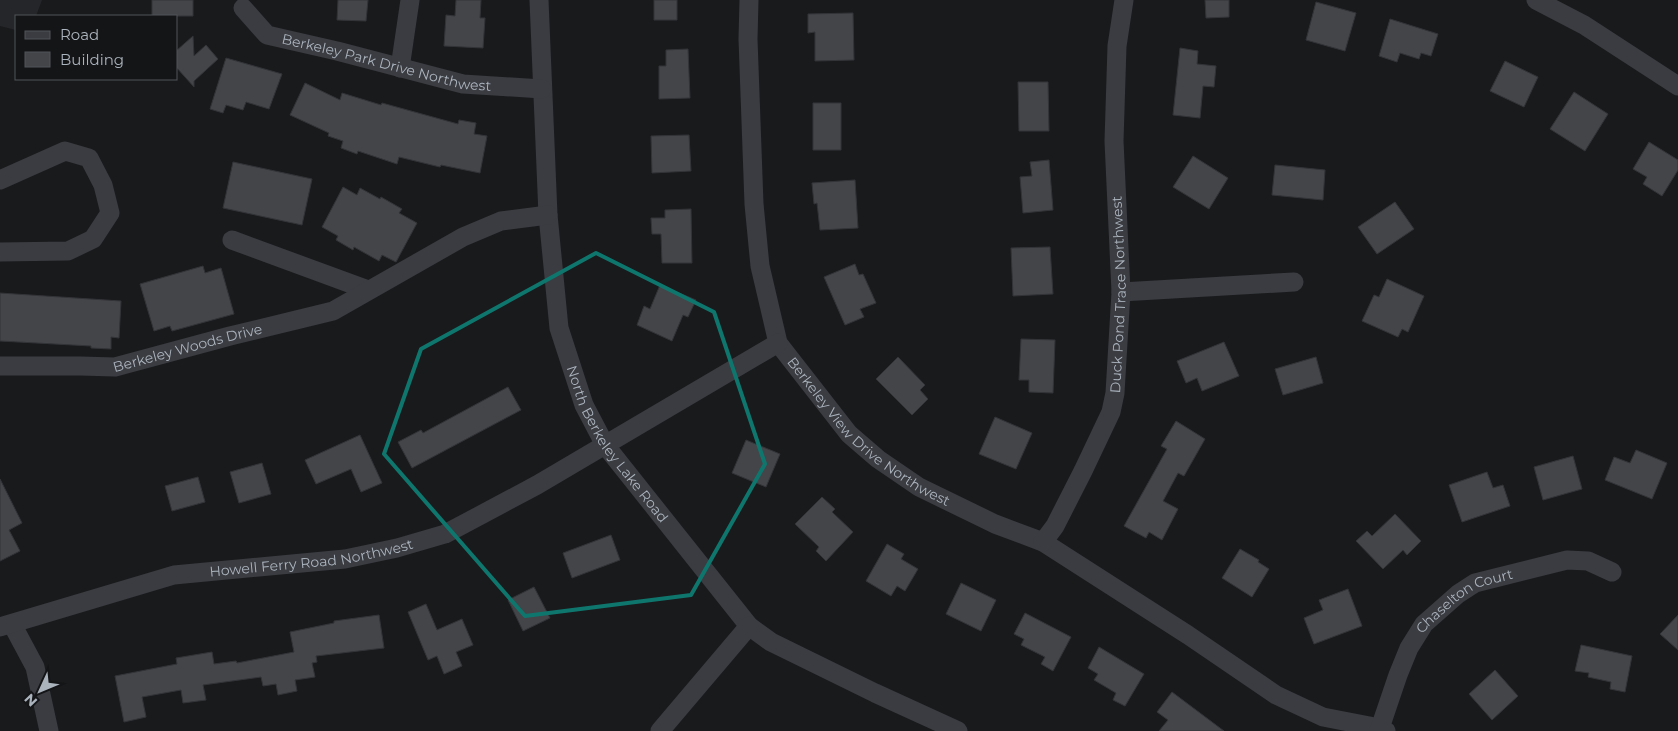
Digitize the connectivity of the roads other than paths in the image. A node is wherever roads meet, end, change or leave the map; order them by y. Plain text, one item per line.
1 (410, 0) edge
2 (539, 0) edge
3 (749, 0) edge
4 (1124, 0) edge
5 (1536, 0) edge
6 (244, 8) dead end
7 (400, 68) junction
8 (1678, 86) edge
9 (542, 89) junction
10 (0, 180) edge
11 (548, 215) junction
12 (232, 240) dead end
13 (0, 252) edge
14 (1294, 282) dead end
15 (368, 290) junction
16 (1121, 292) junction
17 (778, 342) junction
18 (0, 366) edge
19 (605, 445) junction
20 (1043, 542) junction
21 (1612, 572) dead end
22 (6, 625) edge
23 (749, 626) junction
24 (1383, 729) edge
25 (49, 731) edge
26 (660, 731) edge
27 (958, 731) edge

1 - 7 street
2 - 9 street, North Berkeley Lake Road
3 - 17 street, Berkeley View Drive Northwest
4 - 16 street, Duck Pond Trace Northwest
5 - 8 street
6 - 7 street, Berkeley Park Drive Northwest
7 - 9 street, Berkeley Park Drive Northwest
9 - 11 street, North Berkeley Lake Road
10 - 13 street
11 - 15 street, Berkeley Woods Drive
11 - 19 street, North Berkeley Lake Road
12 - 15 street
14 - 16 street
15 - 18 street, Berkeley Woods Drive
16 - 20 street, Duck Pond Trace Northwest
17 - 19 street, Howell Ferry Road Northwest
17 - 20 street, Berkeley View Drive Northwest
19 - 22 street, Howell Ferry Road Northwest
19 - 23 street, North Berkeley Lake Road
20 - 24 street, Berkeley View Drive Northwest
21 - 24 street, Chaselton Court
22 - 25 street
23 - 26 street
23 - 27 street, North Berkeley Lake Road

